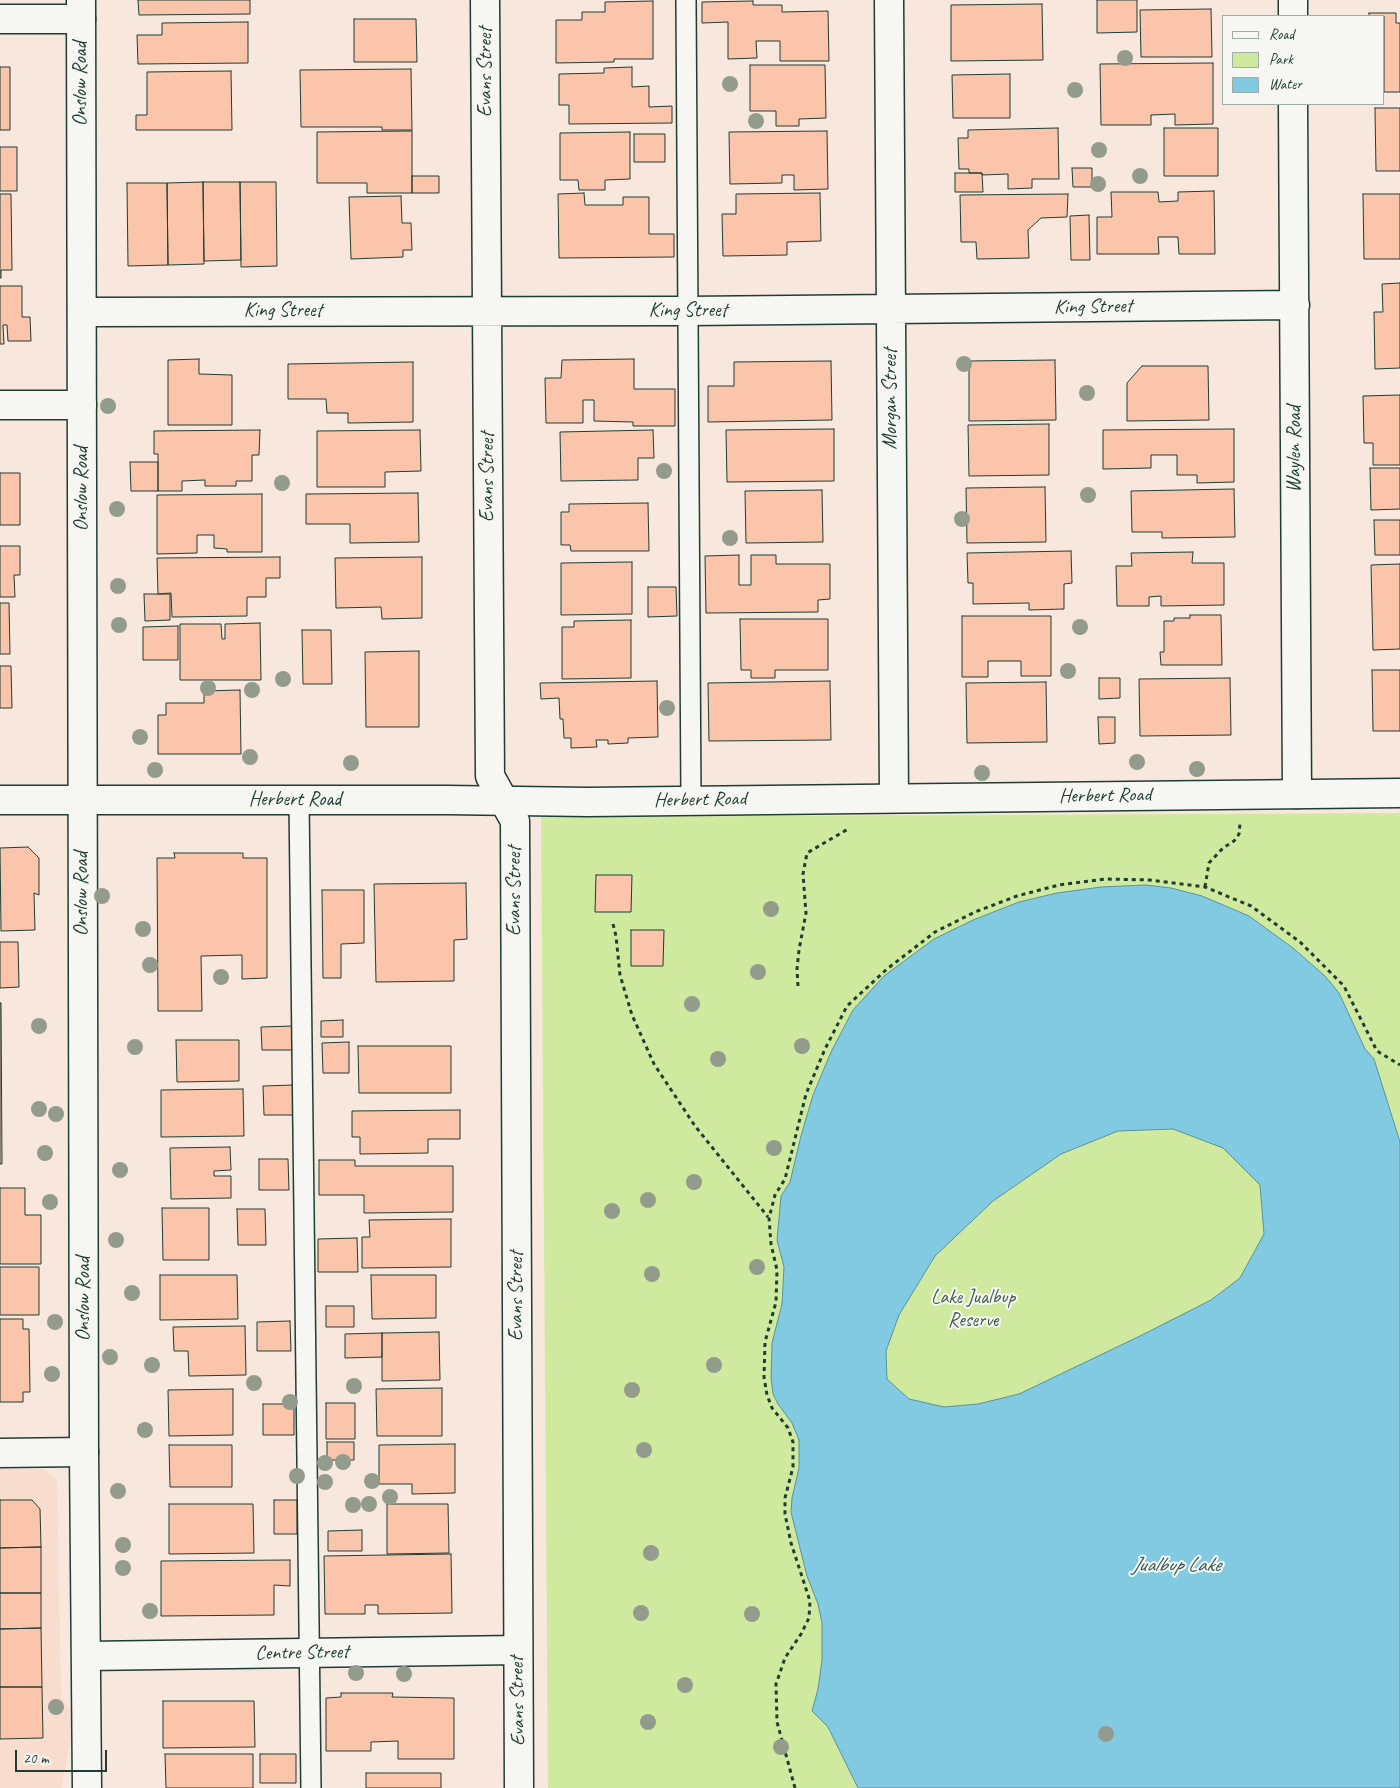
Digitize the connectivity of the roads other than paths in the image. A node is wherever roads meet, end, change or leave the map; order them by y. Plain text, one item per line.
1 (485, 0) edge
2 (686, 0) edge
3 (889, 0) edge
4 (1293, 0) edge
5 (81, 9) edge
6 (1293, 15) edge
7 (0, 19) edge
8 (1294, 105) edge
9 (1295, 305) junction
10 (890, 309) junction
11 (487, 311) junction
12 (688, 311) junction
13 (82, 312) junction
14 (0, 405) edge
15 (82, 405) junction
16 (1400, 793) edge
17 (1298, 794) junction
18 (894, 798) junction
19 (0, 800) edge
20 (82, 800) junction
21 (299, 800) junction
22 (504, 800) junction
23 (691, 800) junction
24 (84, 1452) junction
25 (0, 1453) edge
26 (518, 1650) junction
27 (308, 1653) junction
28 (87, 1656) junction
29 (87, 1788) edge
30 (311, 1788) edge
31 (519, 1788) edge

1 - 11 street, Evans Street
2 - 12 lane
3 - 10 street, Morgan Street
4 - 6 street
5 - 7 street
5 - 13 street, Onslow Road
8 - 9 street, Waylen Road
9 - 10 street, King Street
9 - 17 street, Waylen Road
10 - 12 street, King Street
10 - 18 street, Morgan Street
11 - 12 street, King Street
11 - 13 street, King Street
11 - 22 street, Evans Street
12 - 23 lane
13 - 15 street, Onslow Road
14 - 15 street
15 - 20 street, Onslow Road
16 - 17 street, Herbert Road
17 - 18 street, Herbert Road
18 - 23 street, Herbert Road
19 - 20 street, Herbert Road
20 - 21 street, Herbert Road
20 - 24 street, Onslow Road
21 - 22 street, Herbert Road
21 - 27 lane
22 - 23 street, Herbert Road
22 - 26 street, Evans Street
24 - 25 street
24 - 28 street, Onslow Road
26 - 27 street, Centre Street
26 - 31 street, Evans Street
27 - 28 street, Centre Street
27 - 30 lane
28 - 29 street, Onslow Road

